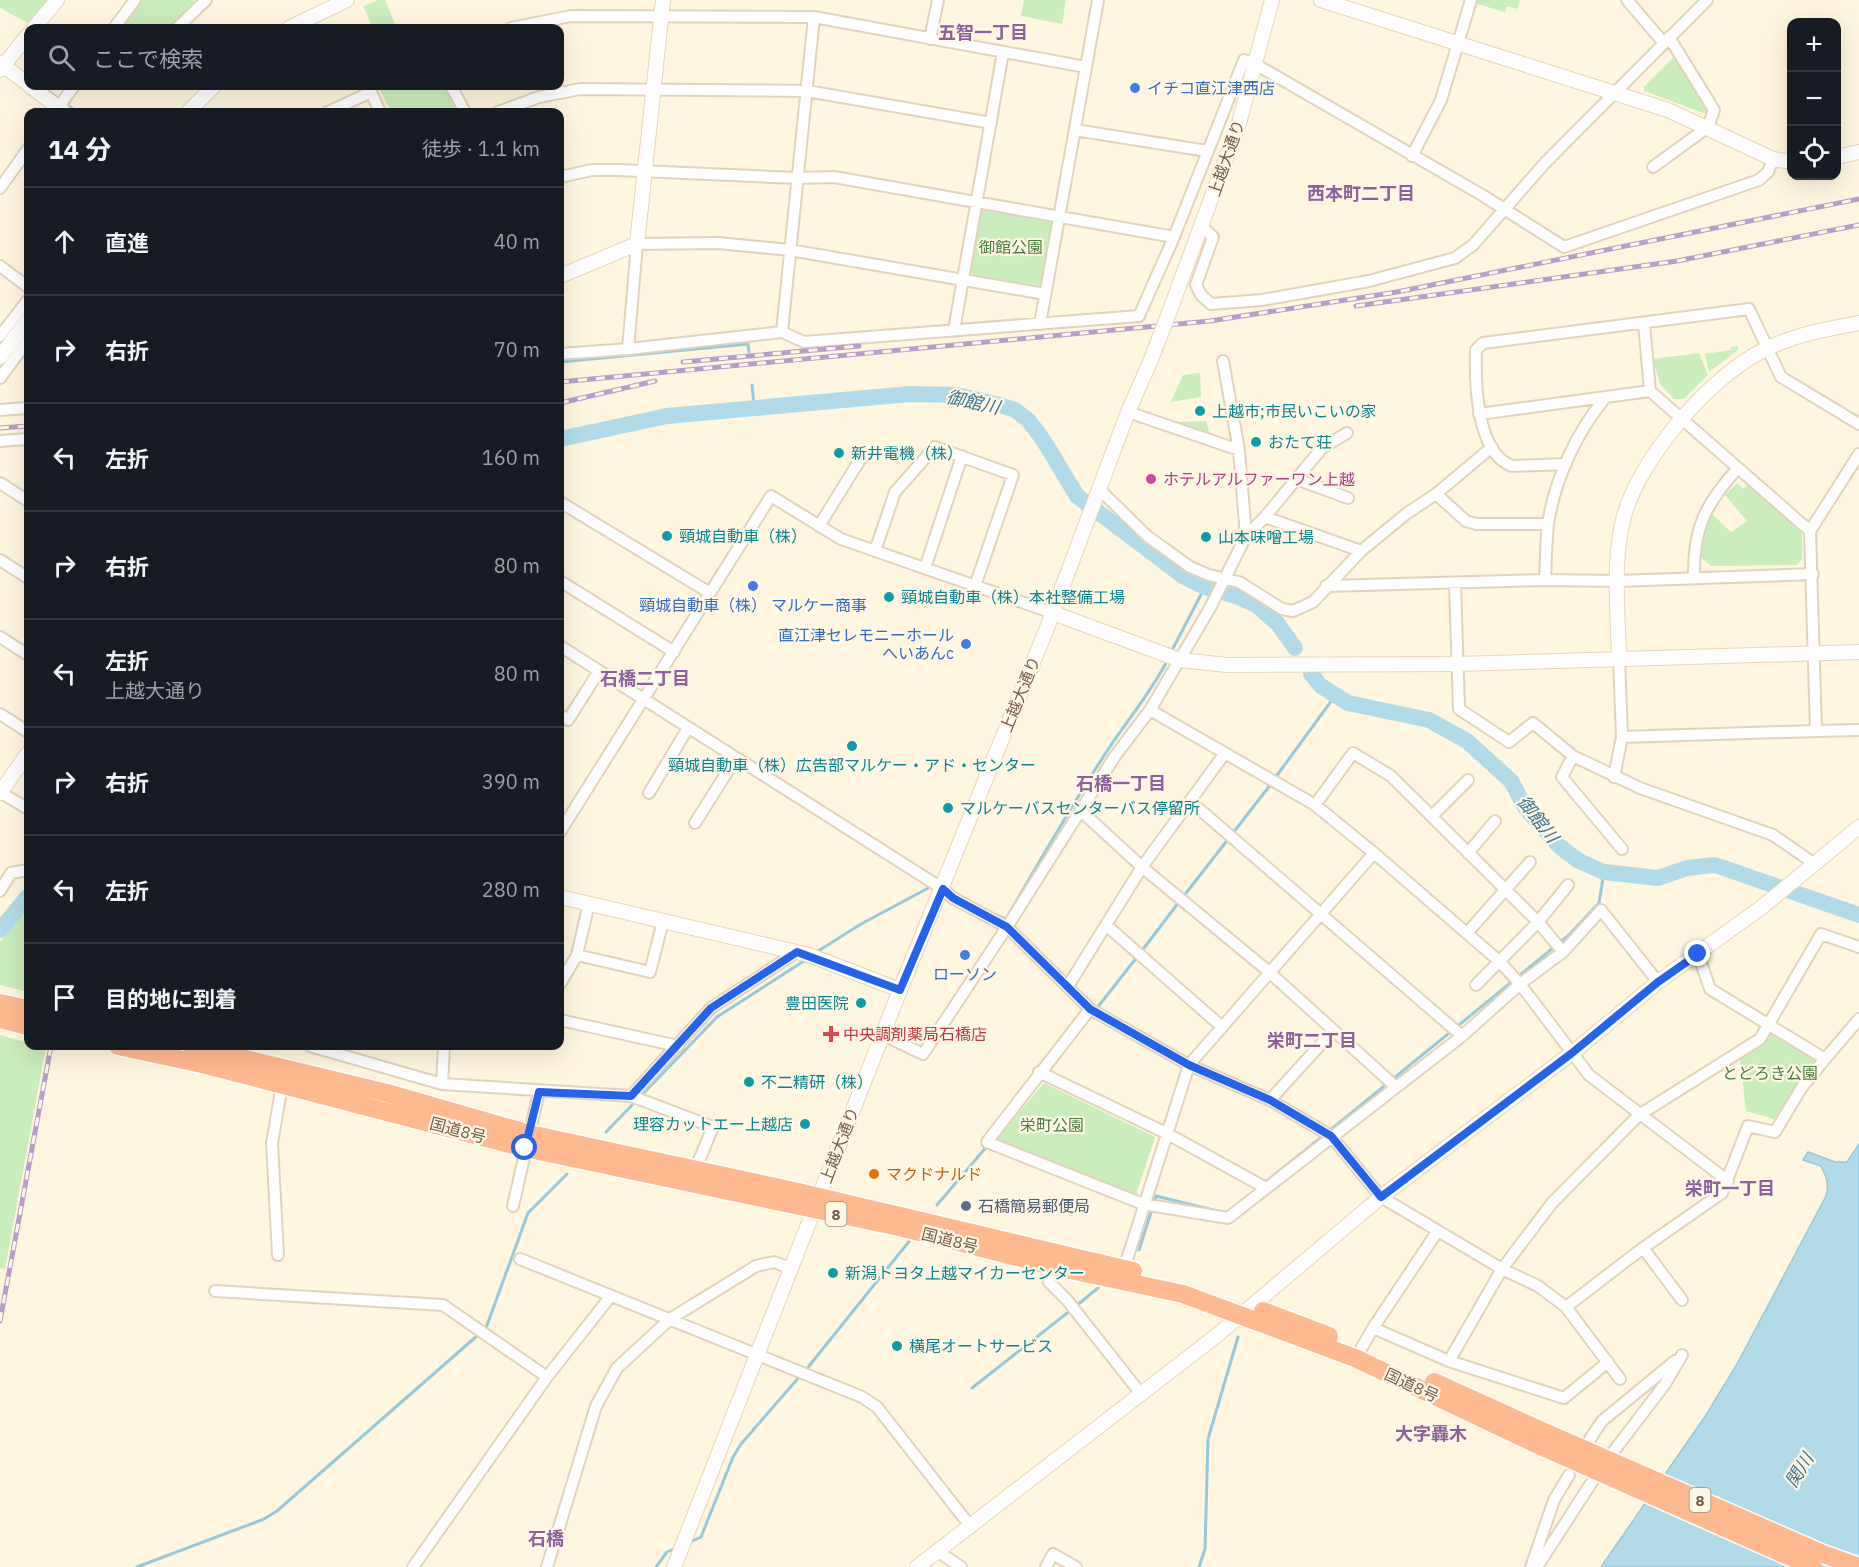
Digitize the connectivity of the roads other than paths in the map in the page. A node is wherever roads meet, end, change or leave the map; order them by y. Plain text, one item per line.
1 (57, 0) edge
2 (135, 0) edge
3 (347, 0) edge
4 (663, 0) edge
5 (938, 0) edge
6 (1098, 0) edge
7 (1272, 0) edge
8 (1321, 0) edge
9 (1471, 0) edge
10 (1627, 0) edge
11 (1707, 0) edge
12 (202, 1) edge
13 (662, 15) junction
14 (814, 17) junction
15 (37, 24) edge
16 (117, 24) edge
17 (181, 24) edge
18 (297, 24) edge
19 (531, 24) edge
20 (930, 39) junction
21 (1666, 39) junction
22 (24, 40) edge
23 (1458, 43) junction
24 (1003, 52) junction
25 (1256, 64) junction
26 (1, 66) edge
27 (1086, 67) junction
28 (24, 82) edge
29 (35, 90) edge
30 (72, 90) edge
31 (210, 90) edge
32 (453, 90) edge
33 (655, 90) junction
34 (807, 91) junction
35 (1614, 91) junction
36 (56, 108) edge
37 (61, 108) edge
38 (192, 108) edge
39 (337, 108) edge
40 (378, 108) edge
41 (463, 108) edge
42 (509, 108) edge
43 (991, 123) junction
44 (1708, 127) junction
45 (1075, 130) junction
46 (1207, 151) junction
47 (1859, 152) edge
48 (24, 155) edge
49 (1412, 156) junction
50 (1841, 156) edge
51 (1773, 159) junction
52 (1787, 161) edge
53 (1653, 167) dead end
54 (645, 172) junction
55 (564, 176) edge
56 (797, 178) junction
57 (0, 188) edge
58 (977, 202) junction
59 (1505, 210) junction
60 (1059, 216) junction
61 (1202, 227) junction
62 (1174, 237) junction
63 (637, 244) junction
64 (790, 250) junction
65 (0, 266) edge
66 (564, 274) edge
67 (963, 280) junction
68 (24, 284) edge
69 (1046, 294) junction
70 (24, 305) edge
71 (1859, 323) edge
72 (1040, 324) junction
73 (1644, 324) junction
74 (24, 325) edge
75 (954, 330) junction
76 (782, 332) junction
77 (0, 336) edge
78 (24, 345) edge
79 (1767, 348) junction
80 (628, 349) junction
81 (564, 354) edge
82 (0, 357) edge
83 (1223, 361) dead end
84 (0, 378) edge
85 (1650, 391) junction
86 (1605, 398) junction
87 (24, 408) edge
88 (0, 410) edge
89 (1128, 412) junction
90 (1479, 414) junction
91 (1682, 421) junction
92 (1859, 424) edge
93 (1347, 433) dead end
94 (24, 439) edge
95 (0, 441) edge
96 (1492, 447) junction
97 (1239, 450) junction
98 (1859, 454) edge
99 (862, 455) dead end
100 (962, 456) junction
101 (1566, 464) junction
102 (1738, 468) junction
103 (1296, 479) junction
104 (0, 483) edge
105 (1098, 494) junction
106 (1436, 494) junction
107 (24, 498) edge
108 (1348, 498) dead end
109 (564, 504) edge
110 (1265, 517) junction
111 (1548, 524) junction
112 (819, 526) junction
113 (1810, 531) junction
114 (1246, 536) junction
115 (875, 551) junction
116 (1361, 551) junction
117 (0, 560) edge
118 (925, 568) junction
119 (1813, 574) junction
120 (24, 575) edge
121 (1694, 576) junction
122 (1224, 579) junction
123 (1545, 580) junction
124 (1617, 581) junction
125 (564, 583) edge
126 (1455, 584) junction
127 (975, 586) junction
128 (1326, 586) junction
129 (710, 593) junction
130 (1053, 613) junction
131 (0, 637) edge
132 (564, 649) edge
133 (24, 652) edge
134 (674, 652) junction
135 (1859, 652) edge
136 (1814, 653) junction
137 (1619, 658) junction
138 (1180, 660) junction
139 (1457, 664) junction
140 (599, 671) junction
141 (644, 700) junction
142 (1150, 710) junction
143 (0, 714) edge
144 (564, 718) edge
145 (688, 728) junction
146 (24, 729) edge
147 (1859, 730) edge
148 (1816, 731) junction
149 (1622, 737) junction
150 (1225, 753) junction
151 (1573, 756) junction
152 (736, 758) junction
153 (24, 759) edge
154 (1614, 777) junction
155 (1468, 780) dead end
156 (0, 792) edge
157 (649, 793) dead end
158 (1191, 802) junction
159 (1315, 805) junction
160 (24, 807) edge
161 (1081, 811) junction
162 (1432, 816) junction
163 (1495, 820) dead end
164 (695, 823) dead end
165 (564, 826) edge
166 (1859, 827) edge
167 (1622, 849) dead end
168 (1374, 853) junction
169 (1468, 854) junction
170 (1530, 862) dead end
171 (1815, 864) junction
172 (1142, 867) junction
173 (24, 871) edge
174 (4, 877) edge
175 (1568, 885) dead end
176 (943, 889) junction
177 (1505, 890) junction
178 (0, 891) edge
179 (564, 898) edge
180 (589, 903) junction
181 (1318, 913) junction
182 (663, 921) junction
183 (1538, 922) junction
184 (1106, 925) junction
185 (1007, 927) junction
186 (1467, 933) junction
187 (1859, 947) edge
188 (797, 952) junction
189 (1563, 952) junction
190 (1698, 954) junction
191 (577, 955) junction
192 (1499, 961) junction
193 (1268, 971) junction
194 (564, 977) edge
195 (1658, 982) junction
196 (1520, 984) junction
197 (1476, 985) dead end
198 (1068, 986) junction
199 (900, 990) junction
200 (0, 1003) edge
201 (24, 1009) edge
202 (1090, 1009) junction
203 (0, 1019) edge
204 (1859, 1019) edge
205 (564, 1021) edge
206 (24, 1025) edge
207 (1768, 1025) junction
208 (1221, 1026) junction
209 (1333, 1031) junction
210 (883, 1035) junction
211 (1462, 1036) junction
212 (678, 1046) junction
213 (135, 1050) edge
214 (209, 1050) edge
215 (324, 1050) edge
216 (444, 1050) edge
217 (1572, 1053) junction
218 (1825, 1059) junction
219 (1189, 1065) junction
220 (1039, 1072) junction
221 (442, 1084) junction
222 (282, 1085) junction
223 (1396, 1087) junction
224 (539, 1092) junction
225 (639, 1098) junction
226 (1270, 1100) junction
227 (1639, 1115) junction
228 (1166, 1133) junction
229 (1331, 1136) junction
230 (528, 1141) junction
231 (695, 1170) junction
232 (1728, 1181) junction
233 (1266, 1188) junction
234 (1381, 1197) junction
235 (816, 1203) junction
236 (1143, 1204) junction
237 (513, 1206) dead end
238 (1437, 1232) junction
239 (1643, 1248) junction
240 (278, 1255) dead end
241 (520, 1259) dead end
242 (1052, 1266) junction
243 (790, 1268) junction
244 (1124, 1269) junction
245 (1502, 1269) junction
246 (215, 1291) dead end
247 (610, 1297) junction
248 (1682, 1300) dead end
249 (1566, 1307) junction
250 (1246, 1311) junction
251 (670, 1318) junction
252 (1373, 1328) junction
253 (1361, 1349) junction
254 (759, 1354) junction
255 (1449, 1361) junction
256 (1608, 1362) junction
257 (547, 1377) junction
258 (1620, 1379) dead end
259 (1141, 1394) junction
260 (1538, 1437) junction
261 (1590, 1439) dead end
262 (1603, 1465) junction
263 (1569, 1475) dead end
264 (971, 1527) junction
265 (937, 1551) junction
266 (413, 1567) edge
267 (547, 1567) edge
268 (674, 1567) edge
269 (917, 1567) edge
270 (961, 1567) edge
271 (1046, 1567) edge
272 (1076, 1567) edge
273 (1531, 1567) edge
274 (1537, 1567) edge
275 (1813, 1567) edge
276 (1859, 1567) edge

1 - 15 street
2 - 16 street
3 - 18 street
4 - 13 street
5 - 20 street
6 - 27 street
7 - 25 street, 上越大通り
8 - 23 street
9 - 23 street
10 - 21 street
11 - 21 street
12 - 17 street
13 - 14 street
13 - 19 street
13 - 33 street
14 - 20 street
14 - 34 street
20 - 24 street
21 - 35 street
21 - 44 street
22 - 26 street
23 - 35 street
23 - 49 street
24 - 27 street
24 - 43 street
25 - 46 street
25 - 49 street
25 - 61 street, 上越大通り
26 - 28 street
27 - 45 street
29 - 36 street
30 - 37 street
31 - 38 street
32 - 41 street
33 - 34 street
33 - 42 street
33 - 54 street
34 - 43 street
34 - 56 street
35 - 44 street
35 - 59 street
39 - 40 street
43 - 58 street
44 - 51 street
44 - 53 street
45 - 46 street
45 - 60 street
46 - 62 street
47 - 50 street
48 - 57 street
49 - 59 street
51 - 52 street
51 - 59 street
54 - 55 street
54 - 56 street
54 - 63 street
56 - 58 street
56 - 64 street
58 - 60 street
58 - 67 street
59 - 61 street
60 - 62 street
60 - 69 street
61 - 89 street, 上越大通り, bridge
62 - 72 street
63 - 64 street
63 - 66 street
63 - 80 street
64 - 67 street
64 - 76 street
65 - 68 street
67 - 69 street
67 - 75 street
69 - 72 street
70 - 77 street
71 - 79 street
72 - 75 street
73 - 79 street
73 - 85 street
73 - 90 street
74 - 82 street
75 - 76 street
76 - 80 street
78 - 84 street
79 - 91 street
79 - 92 street
80 - 81 street
83 - 97 street
85 - 86 street
85 - 91 street
86 - 90 street
86 - 101 street
87 - 88 street
89 - 97 street
89 - 105 street
90 - 96 street
91 - 102 street
91 - 124 street
93 - 103 street
94 - 95 street
96 - 101 street
96 - 106 street
97 - 114 street
98 - 113 street
99 - 112 street
100 - 115 street
100 - 118 street
100 - 127 street
101 - 111 street
102 - 113 street
102 - 121 street
103 - 108 street
103 - 110 street
104 - 107 street
105 - 122 street
105 - 130 street, 上越大通り
106 - 111 street
106 - 116 street
109 - 129 street
110 - 114 street
110 - 116 street
111 - 123 street
112 - 115 street
112 - 129 street
113 - 119 street
114 - 122 street
115 - 118 street
116 - 128 street
117 - 120 street
118 - 127 street
119 - 121 street
119 - 136 street
121 - 124 street
122 - 128 street
122 - 138 street
123 - 124 street
123 - 126 street
124 - 137 street
125 - 134 street
126 - 128 street
126 - 139 street
127 - 130 street
129 - 134 street
130 - 138 street
130 - 176 street, 上越大通り
131 - 133 street
132 - 140 street
134 - 141 street
135 - 136 street
136 - 137 street
136 - 148 street
137 - 139 street
137 - 149 street
138 - 139 street
138 - 142 street
139 - 151 street
140 - 141 street
140 - 144 street
141 - 145 street
141 - 165 street
142 - 150 street
142 - 161 street
143 - 146 street
145 - 152 street
145 - 157 street
147 - 148 street
148 - 149 street
149 - 154 street
150 - 158 street
150 - 159 street
151 - 154 street
151 - 167 street
152 - 164 street
152 - 176 street
153 - 156 street
154 - 171 street
155 - 162 street
156 - 160 street
158 - 172 street
158 - 181 street
159 - 162 street
159 - 168 street
161 - 172 street
161 - 185 street
162 - 169 street
163 - 169 street
166 - 171 street
168 - 181 street
168 - 186 street
169 - 177 street
170 - 177 street
171 - 190 street
172 - 184 street
172 - 193 street
173 - 174 street
174 - 178 street
175 - 183 street
176 - 185 street
176 - 199 street, 上越大通り
177 - 183 street
177 - 186 street
179 - 180 street
180 - 182 street
180 - 191 street
181 - 193 street
181 - 211 street
182 - 188 street
182 - 191 street
183 - 189 street
183 - 192 street
184 - 198 street
184 - 208 street
185 - 198 street
185 - 210 street
186 - 192 street
187 - 207 street
188 - 199 street
188 - 212 street
189 - 195 street
189 - 196 street
190 - 195 street
190 - 207 street
191 - 194 street
192 - 196 street
192 - 197 street
193 - 208 street
193 - 209 street
195 - 217 street
196 - 211 street
196 - 217 street
198 - 202 street
199 - 210 street, 上越大通り
200 - 201 highway
202 - 219 street
202 - 220 street
203 - 206 highway
204 - 218 street
205 - 212 street
207 - 218 street
207 - 227 street
208 - 219 street
209 - 223 street
209 - 226 street
210 - 235 street, 上越大通り
211 - 223 street
212 - 225 street
213 - 222 highway, 国道8号 / 8
214 - 230 highway, 国道8号 / 8
215 - 221 street
216 - 221 street
217 - 227 street
217 - 234 street
218 - 232 street
219 - 226 street
219 - 228 street
220 - 228 street
220 - 236 street
221 - 224 street
222 - 230 highway, 国道8号 / 8
222 - 240 street
223 - 229 street
224 - 225 street
224 - 230 street
225 - 231 street
226 - 229 street
227 - 232 street
227 - 245 street
228 - 233 street
228 - 236 street
229 - 233 street
229 - 234 street
230 - 231 highway, 国道8号 / 8
230 - 235 highway, 国道8号 / 8
230 - 237 street
231 - 235 highway, 国道8号 / 8
232 - 239 street
233 - 236 street
234 - 238 street
234 - 250 street
235 - 242 highway, 国道8号 / 8
235 - 243 street, 上越大通り
235 - 244 highway, 国道8号 / 8
236 - 244 street
238 - 245 street
238 - 252 street
239 - 248 street
239 - 249 street
241 - 247 street
242 - 250 highway, 国道8号 / 8
242 - 259 street
243 - 251 street
243 - 254 street, 上越大通り
244 - 250 highway, 国道8号 / 8
245 - 249 street
245 - 255 street
246 - 257 street
247 - 251 street
247 - 257 street
249 - 256 street
250 - 253 highway, 国道8号 / 8
250 - 259 street
250 - 260 highway, 国道8号 / 8
251 - 254 street
251 - 267 street
252 - 253 street
252 - 255 street
253 - 260 highway, 国道8号 / 8
254 - 264 street
254 - 268 street, 上越大通り
255 - 256 street
256 - 258 street
257 - 266 street
259 - 264 street
260 - 262 highway, 国道8号 / 8, bridge
261 - 262 street
262 - 274 street
262 - 275 highway, 国道8号 / 8, bridge
262 - 276 highway, 国道8号 / 8, bridge
263 - 273 street
264 - 265 street
265 - 269 street
265 - 270 street
271 - 272 street

